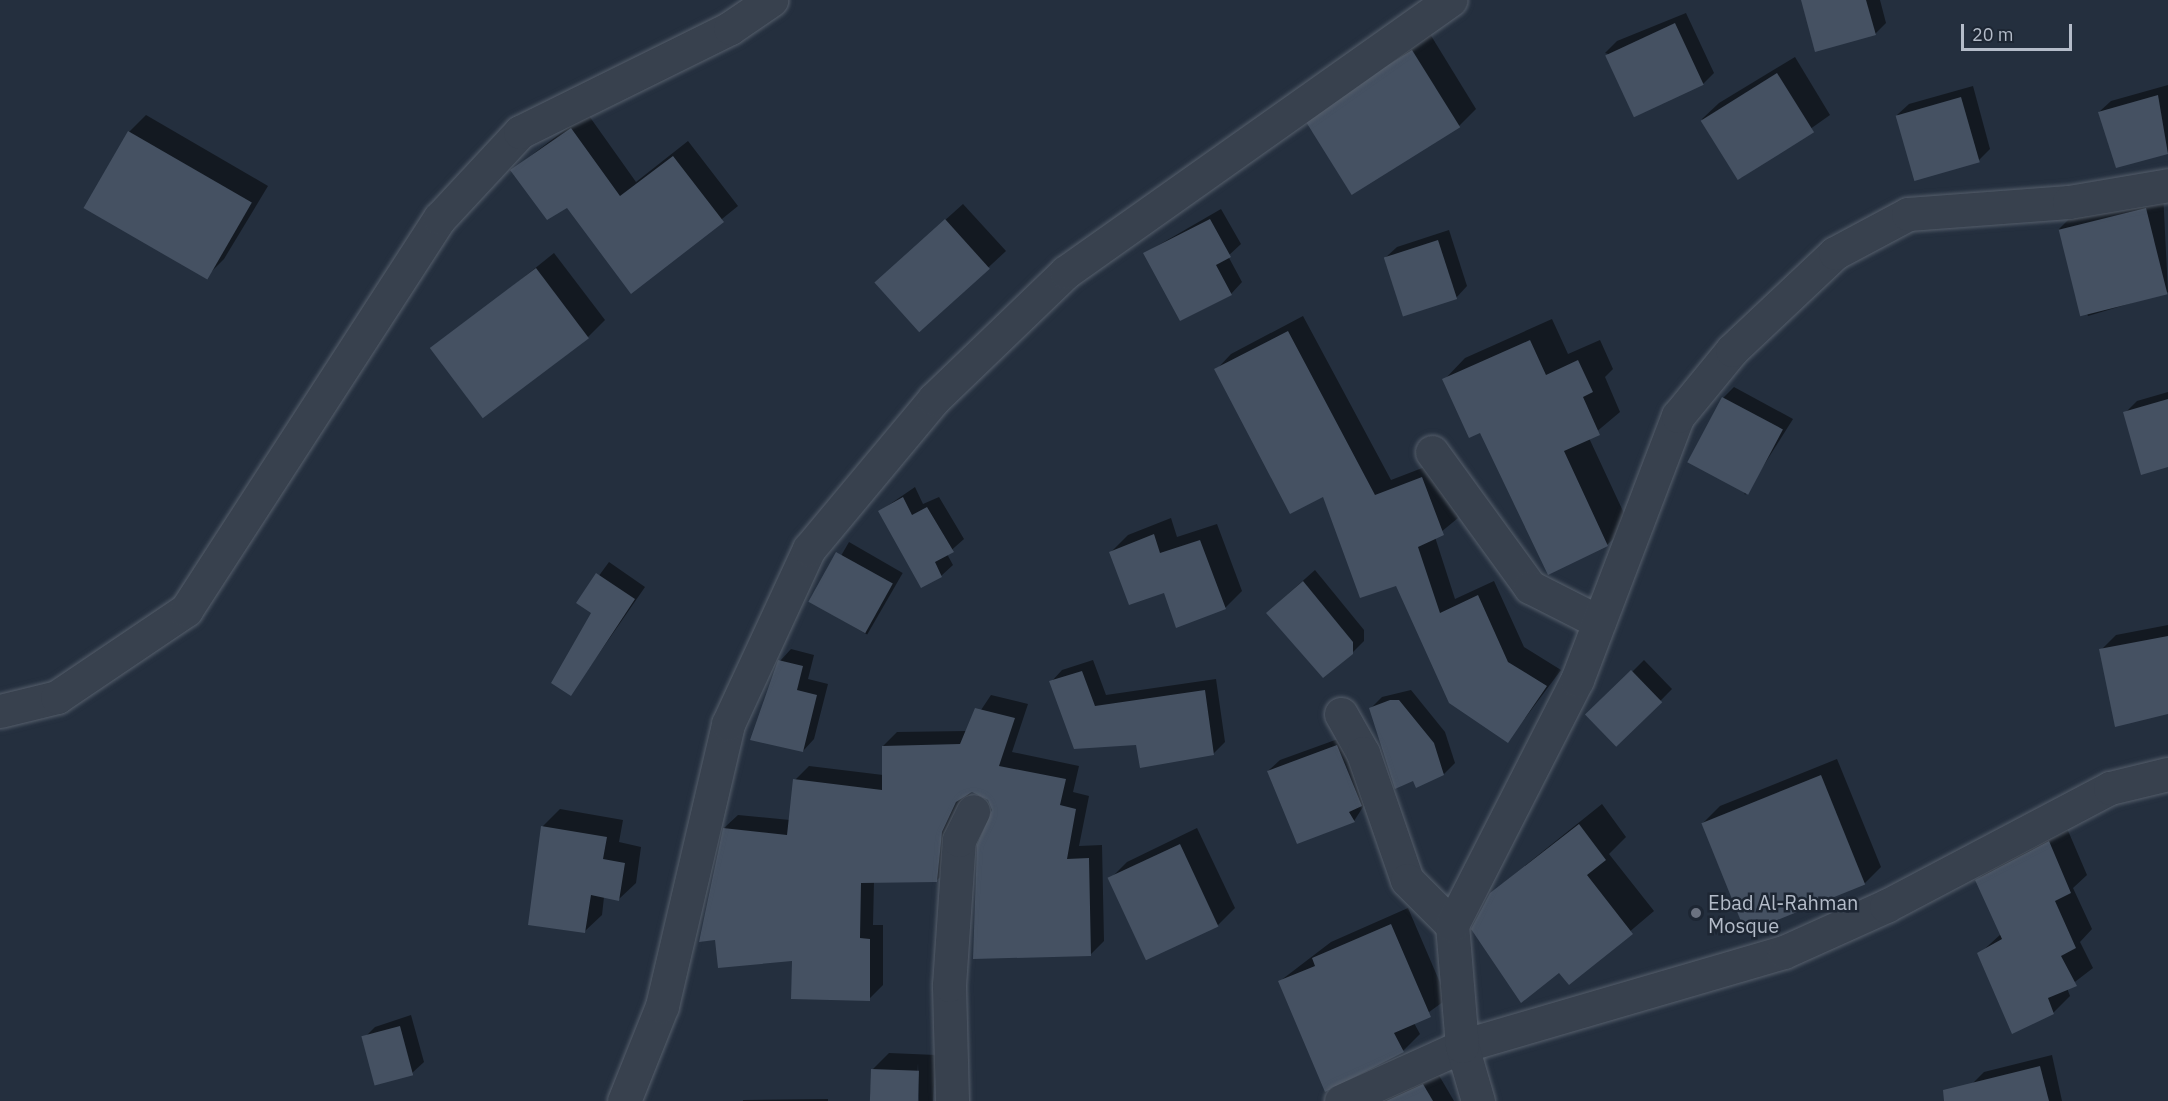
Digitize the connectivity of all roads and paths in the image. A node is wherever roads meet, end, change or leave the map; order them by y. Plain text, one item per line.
1 (771, 0) edge
2 (1450, 0) edge
3 (2168, 185) edge
4 (1432, 452) dead end
5 (1599, 622) junction
6 (0, 711) edge
7 (1341, 714) dead end
8 (2168, 774) edge
9 (973, 811) dead end
10 (1452, 925) junction
11 (1462, 1046) junction
12 (624, 1101) edge
13 (952, 1101) edge
14 (1341, 1101) edge
15 (1478, 1101) edge

1 - 6 street
2 - 12 street
3 - 5 street
4 - 5 street
5 - 10 street
7 - 10 street
8 - 11 street
9 - 13 street
10 - 11 street
11 - 14 street
11 - 15 street

